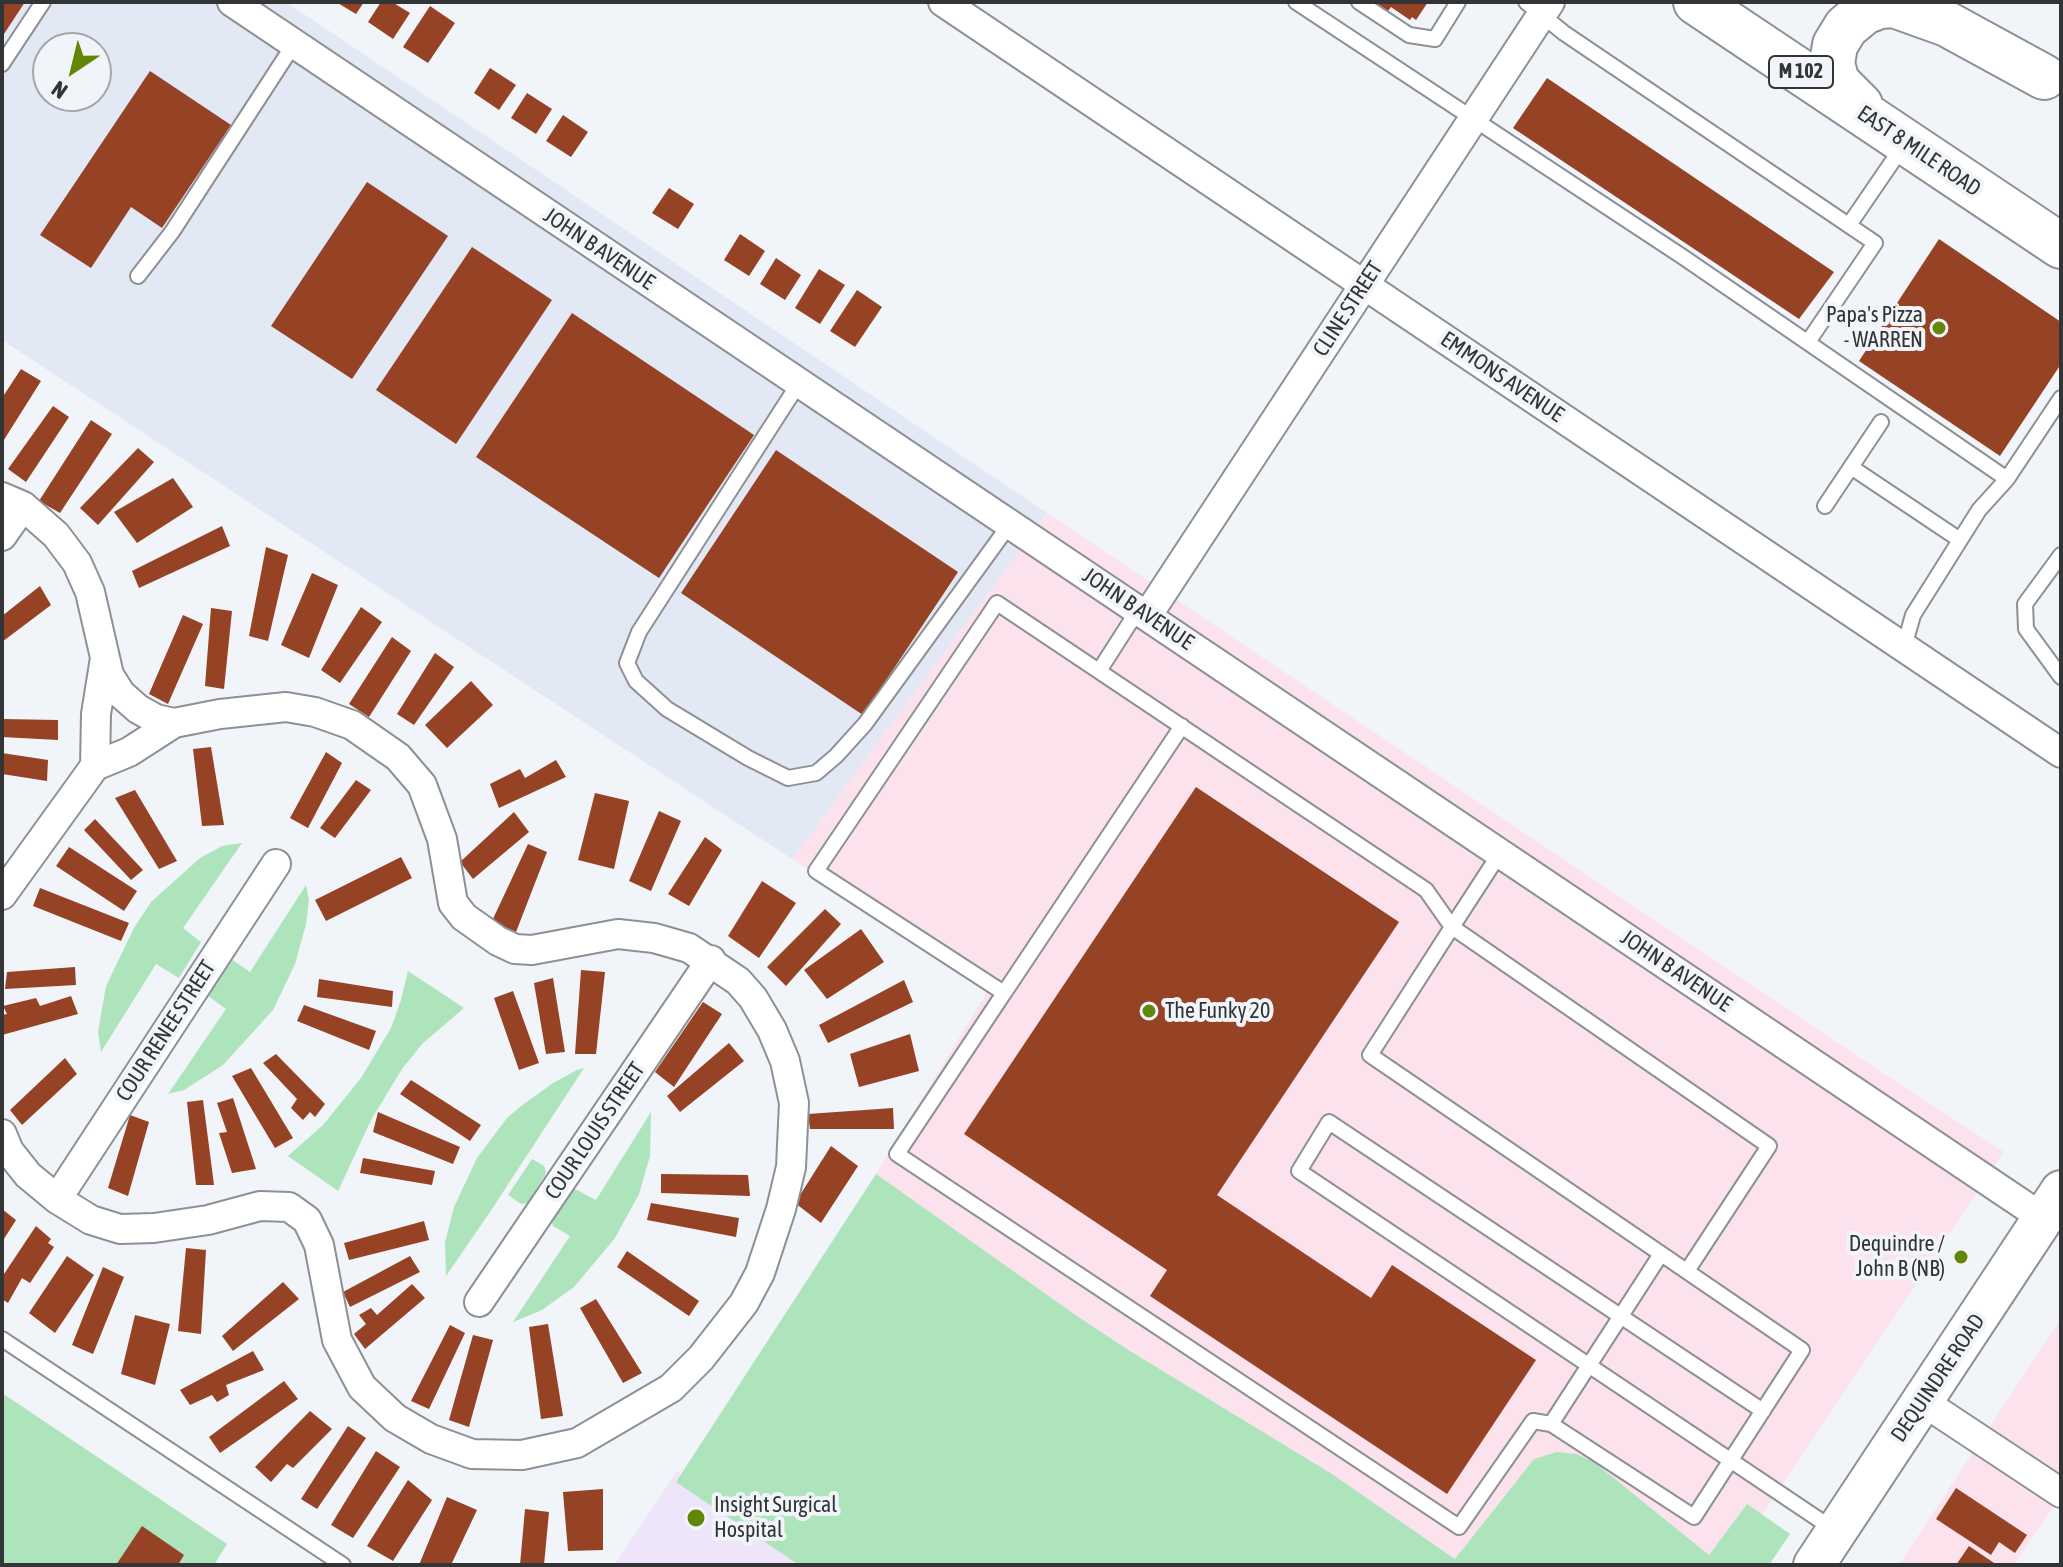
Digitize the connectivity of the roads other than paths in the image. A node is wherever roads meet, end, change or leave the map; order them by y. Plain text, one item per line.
1 (43, 2) edge
2 (943, 2) edge
3 (1296, 2) edge
4 (1359, 2) edge
5 (1458, 2) edge
6 (1696, 2) edge
7 (1934, 2) edge
8 (250, 7) edge
9 (1539, 7) edge
10 (294, 44) junction
11 (2, 64) edge
12 (2055, 82) edge
13 (1474, 118) junction
14 (1905, 142) junction
15 (1849, 225) junction
16 (2061, 246) edge
17 (138, 276) dead end
18 (1365, 285) junction
19 (1808, 342) junction
20 (799, 383) junction
21 (2061, 398) edge
22 (1881, 422) dead end
23 (1851, 467) junction
24 (2007, 479) junction
25 (12, 501) edge
26 (1825, 506) dead end
27 (1010, 524) junction
28 (2, 536) edge
29 (1960, 540) junction
30 (2061, 555) edge
31 (1143, 613) junction
32 (1904, 647) junction
33 (105, 657) junction
34 (1099, 671) junction
35 (2061, 677) edge
36 (174, 723) junction
37 (1182, 726) junction
38 (2061, 753) edge
39 (95, 766) junction
40 (1500, 853) junction
41 (276, 864) dead end
42 (2, 895) edge
43 (1452, 927) junction
44 (711, 960) junction
45 (1004, 993) junction
46 (2, 1134) edge
47 (57, 1199) junction
48 (2052, 1204) edge
49 (1661, 1254) junction
50 (1687, 1271) junction
51 (479, 1302) dead end
52 (1620, 1315) junction
53 (2, 1339) edge
54 (1588, 1363) junction
55 (1922, 1401) junction
56 (1763, 1411) junction
57 (1551, 1424) junction
58 (1731, 1460) junction
59 (2061, 1493) edge
60 (1836, 1531) junction
61 (343, 1565) edge
62 (1814, 1565) edge

1 - 11 lane
2 - 18 street, EMMONS AVENUE
3 - 13 lane
4 - 5 lane
6 - 14 highway, EAST 8 MILE ROAD / M 102
7 - 12 highway
8 - 10 street, JOHN B AVENUE
9 - 13 street, CLINE STREET
9 - 15 lane
10 - 17 lane
10 - 20 street, JOHN B AVENUE
12 - 14 highway
13 - 18 street, CLINE STREET
13 - 19 lane
14 - 15 lane
14 - 16 highway, EAST 8 MILE ROAD / M 102
15 - 19 lane
18 - 31 street, CLINE STREET
18 - 32 street, EMMONS AVENUE
19 - 24 lane
20 - 27 street, JOHN B AVENUE
20 - 27 lane
21 - 24 lane
22 - 23 lane
23 - 26 lane
23 - 29 lane
24 - 29 lane
25 - 28 street
25 - 33 street
27 - 31 street, JOHN B AVENUE
29 - 32 lane
30 - 35 lane
31 - 34 lane
31 - 40 street, JOHN B AVENUE
32 - 38 street, EMMONS AVENUE
33 - 36 street
33 - 39 street
34 - 37 lane
34 - 45 lane
36 - 39 street
36 - 44 street
37 - 43 lane
37 - 45 lane
39 - 42 street
40 - 43 lane
40 - 48 street, JOHN B AVENUE
41 - 47 street, COUR RENEE STREET
43 - 49 lane
43 - 50 lane
44 - 47 street
44 - 51 street, COUR LOUIS STREET
45 - 57 lane
46 - 47 street
48 - 55 main road, DEQUINDRE ROAD
49 - 50 lane
49 - 52 lane
50 - 56 lane
52 - 54 lane
52 - 54 lane
52 - 56 lane
53 - 61 lane
54 - 57 lane
54 - 58 lane
55 - 59 street
55 - 60 main road, DEQUINDRE ROAD
56 - 58 lane
57 - 58 lane
58 - 60 lane
60 - 62 main road, DEQUINDRE ROAD

